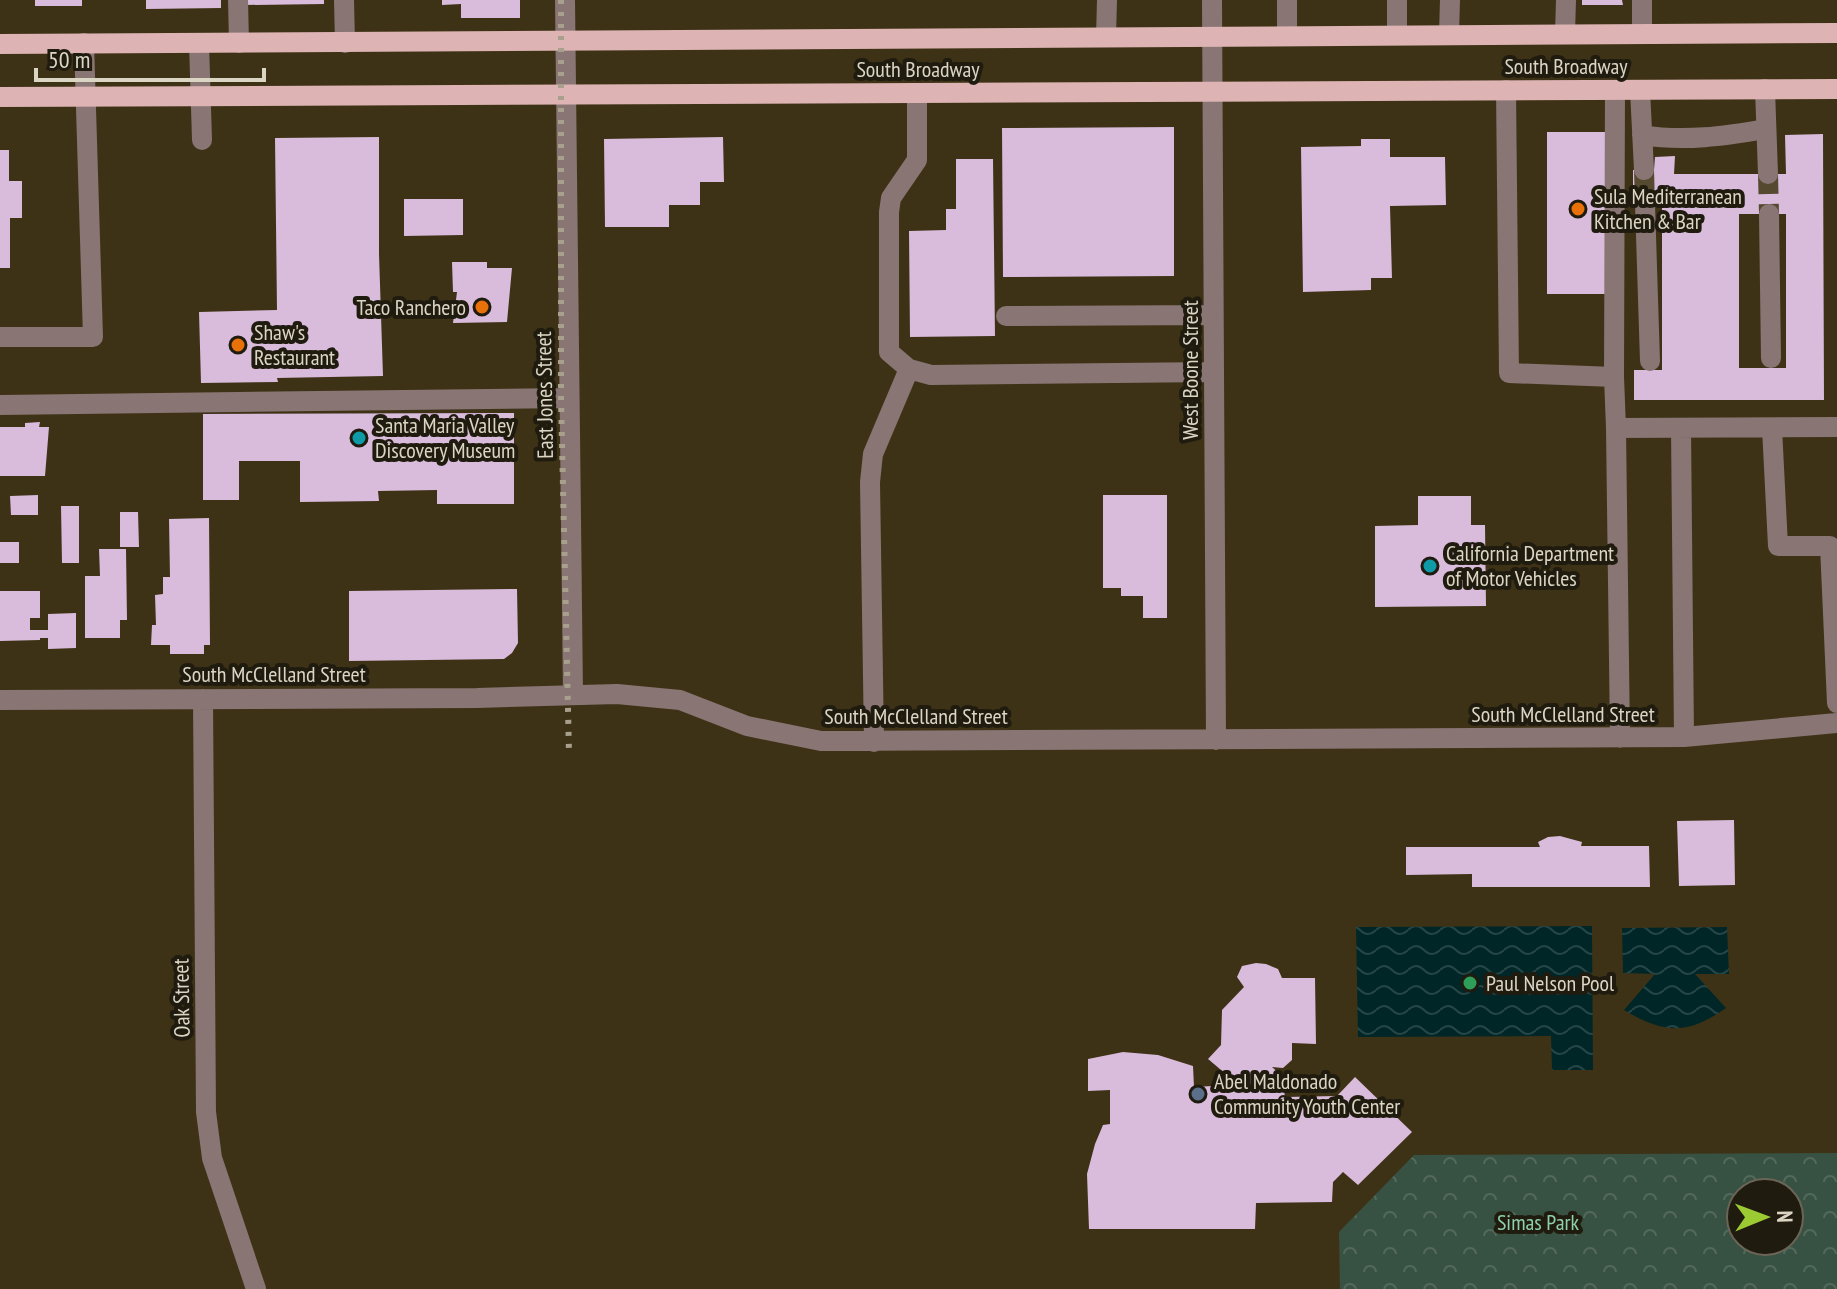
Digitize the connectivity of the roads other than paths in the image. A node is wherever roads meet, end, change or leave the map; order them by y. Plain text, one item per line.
1 (238, 0) edge
2 (344, 0) edge
3 (565, 0) edge
4 (1107, 0) edge
5 (1212, 0) edge
6 (1287, 0) edge
7 (1397, 0) edge
8 (1450, 0) edge
9 (1566, 0) edge
10 (1642, 0) edge
11 (1837, 33) edge
12 (1565, 34) junction
13 (1642, 34) junction
14 (1397, 35) junction
15 (1449, 35) junction
16 (1213, 36) junction
17 (1287, 36) junction
18 (1106, 37) junction
19 (565, 42) junction
20 (84, 43) junction
21 (199, 43) junction
22 (239, 43) junction
23 (345, 43) junction
24 (0, 44) edge
25 (1765, 89) junction
26 (1837, 89) edge
27 (1212, 90) junction
28 (1506, 90) junction
29 (1615, 90) junction
30 (1640, 90) junction
31 (917, 93) junction
32 (565, 96) junction
33 (0, 97) edge
34 (86, 97) junction
35 (200, 97) junction
36 (1766, 129) junction
37 (1642, 135) junction
38 (202, 140) dead end
39 (1644, 170) tunnel mouth
40 (1768, 174) tunnel mouth
41 (1645, 204) tunnel mouth
42 (1769, 214) tunnel mouth
43 (1213, 315) junction
44 (1006, 316) dead end
45 (0, 337) edge
46 (1771, 358) dead end
47 (1650, 361) dead end
48 (909, 369) junction
49 (1214, 372) junction
50 (1614, 377) junction
51 (568, 398) junction
52 (0, 405) edge
53 (1837, 427) edge
54 (1616, 428) junction
55 (1681, 428) junction
56 (1772, 428) junction
57 (573, 694) junction
58 (203, 699) junction
59 (0, 700) edge
60 (1837, 703) edge
61 (1837, 723) edge
62 (1684, 737) junction
63 (1620, 738) junction
64 (1216, 740) junction
65 (874, 742) junction
66 (256, 1289) edge

1 - 22 street
2 - 23 street
3 - 19 street, East Jones Street
4 - 18 street
5 - 16 street, West Boone Street
6 - 17 street
7 - 14 street
8 - 15 street
9 - 12 street
10 - 13 street
11 - 13 main road, South Broadway
12 - 13 main road, South Broadway
12 - 15 main road, South Broadway
14 - 15 main road, South Broadway
14 - 17 main road, South Broadway
16 - 17 main road, South Broadway
16 - 18 main road, South Broadway
16 - 27 street, West Boone Street
18 - 19 main road, South Broadway
19 - 23 main road, South Broadway
19 - 32 street, East Jones Street
20 - 21 main road, South Broadway
20 - 24 main road, South Broadway
20 - 34 street
21 - 22 main road, South Broadway
21 - 35 street
22 - 23 main road, South Broadway
25 - 26 main road, South Broadway
25 - 30 main road, South Broadway
25 - 36 street
27 - 28 main road, South Broadway
27 - 31 main road, South Broadway
27 - 43 street, West Boone Street
28 - 29 main road, South Broadway
28 - 50 street
29 - 30 main road, South Broadway
29 - 50 street
30 - 37 street
31 - 32 main road, South Broadway
31 - 48 street
32 - 35 main road, South Broadway
32 - 51 street, East Jones Street
33 - 34 main road, South Broadway
34 - 35 main road, South Broadway
34 - 45 street
35 - 38 street
36 - 37 street
36 - 40 street
37 - 39 street
41 - 47 street
42 - 46 street
43 - 44 street
43 - 49 street, West Boone Street
48 - 49 street
48 - 65 street
49 - 64 street, West Boone Street
50 - 54 street
51 - 52 street
51 - 57 street, East Jones Street
53 - 56 street
54 - 55 street
54 - 63 street
55 - 56 street
55 - 62 street
56 - 60 street
57 - 58 street, South McClelland Street
57 - 65 street, South McClelland Street
58 - 59 street, South McClelland Street
58 - 66 street, Oak Street
61 - 62 street, South McClelland Street
62 - 63 street, South McClelland Street
63 - 64 street, South McClelland Street
64 - 65 street, South McClelland Street

